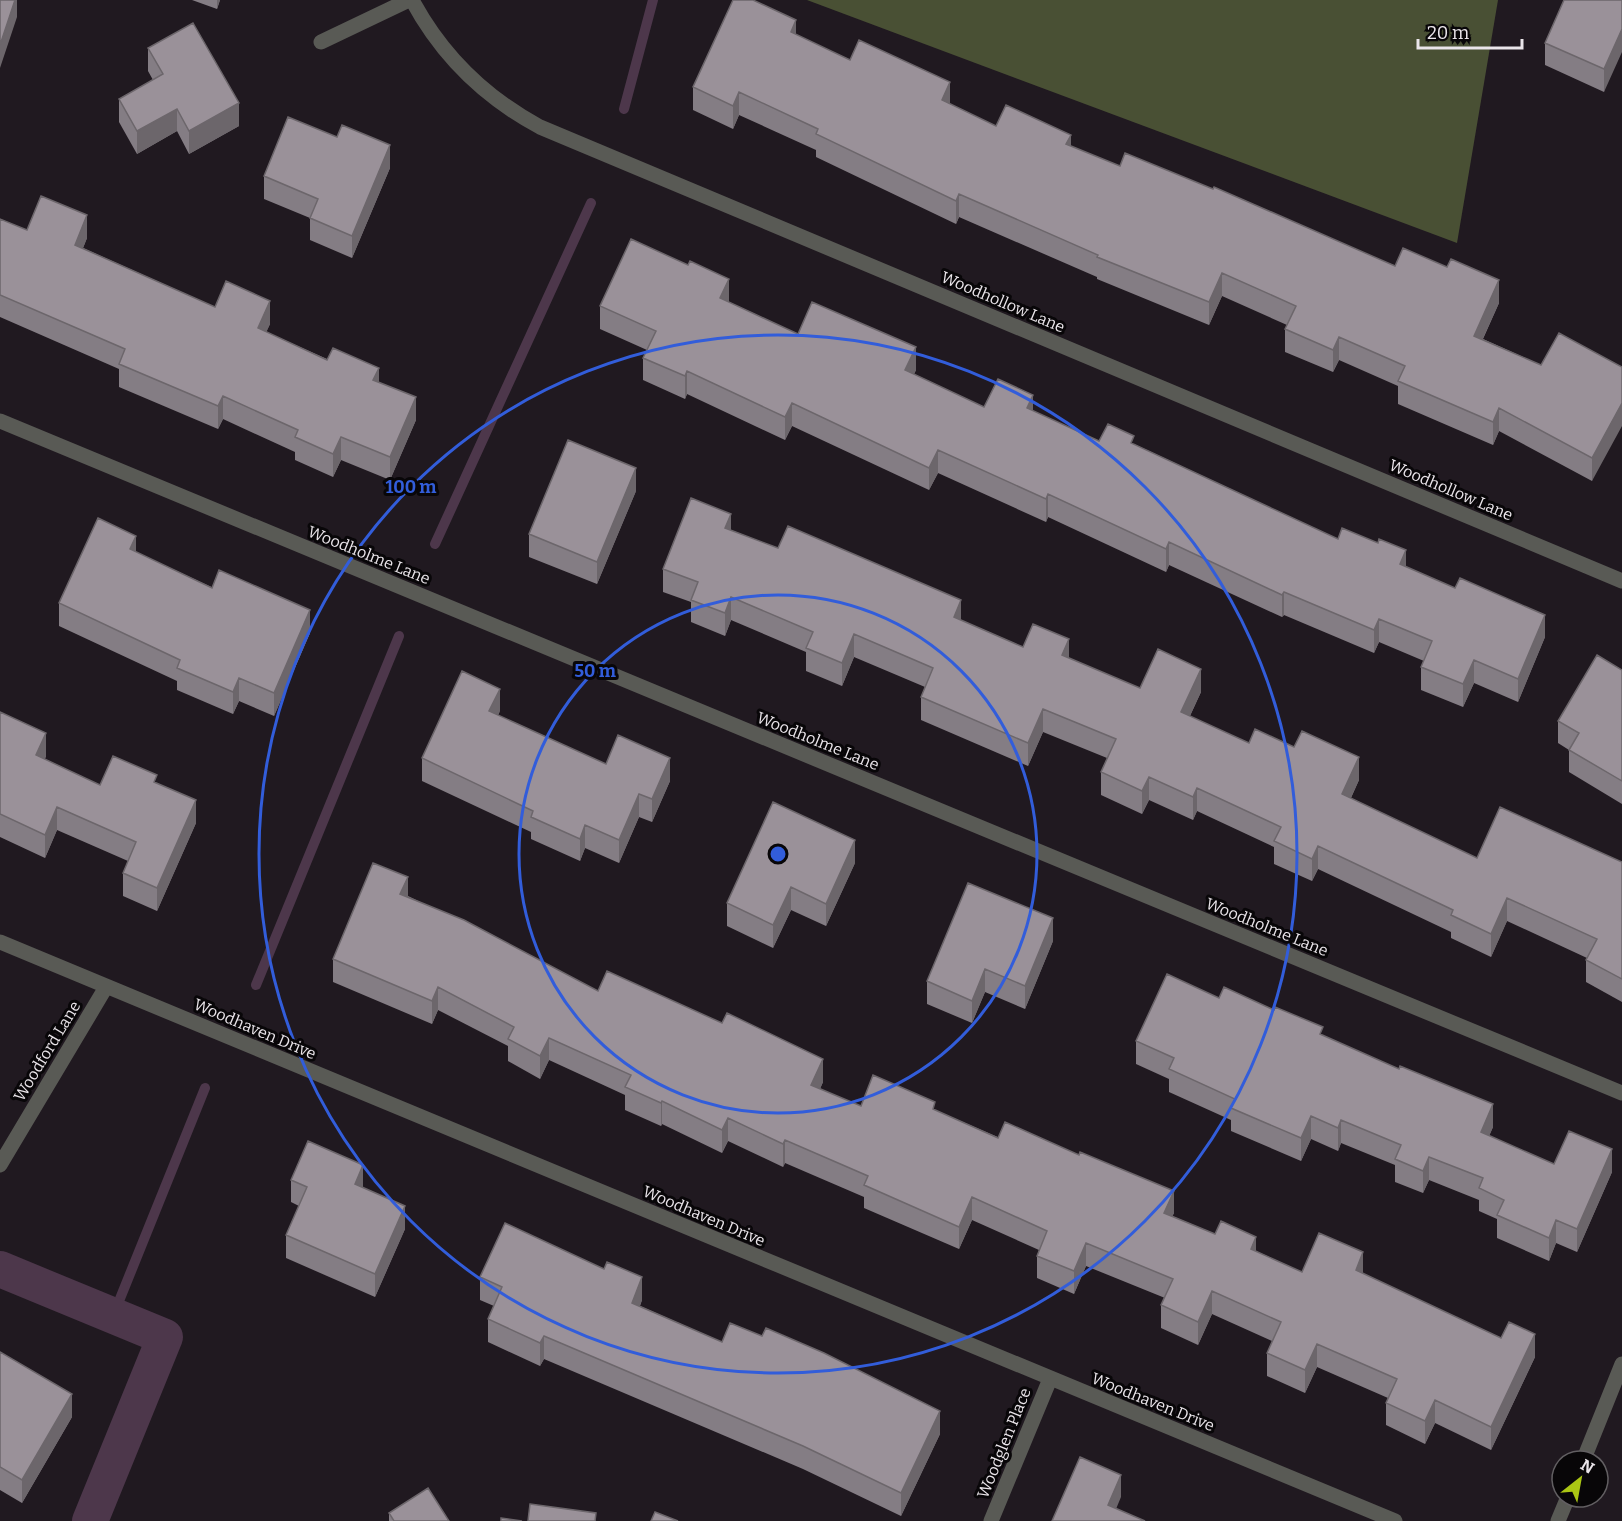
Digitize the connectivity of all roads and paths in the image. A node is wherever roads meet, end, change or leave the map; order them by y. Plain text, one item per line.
1 (410, 0) edge
2 (321, 42) dead end
3 (0, 421) edge
4 (1622, 581) edge
5 (0, 942) edge
6 (106, 987) junction
7 (1622, 1093) edge
8 (0, 1165) edge
9 (1622, 1364) edge
10 (1050, 1378) junction
11 (1588, 1449) edge
12 (991, 1521) edge
13 (1395, 1521) edge

1 - 2 street
1 - 4 street, Woodhollow Lane
3 - 7 street, Woodholme Lane
5 - 6 street, Woodhaven Drive
6 - 8 street, Woodford Lane
6 - 10 street, Woodhaven Drive
9 - 11 street
10 - 12 street, Woodglen Place
10 - 13 street, Woodhaven Drive

